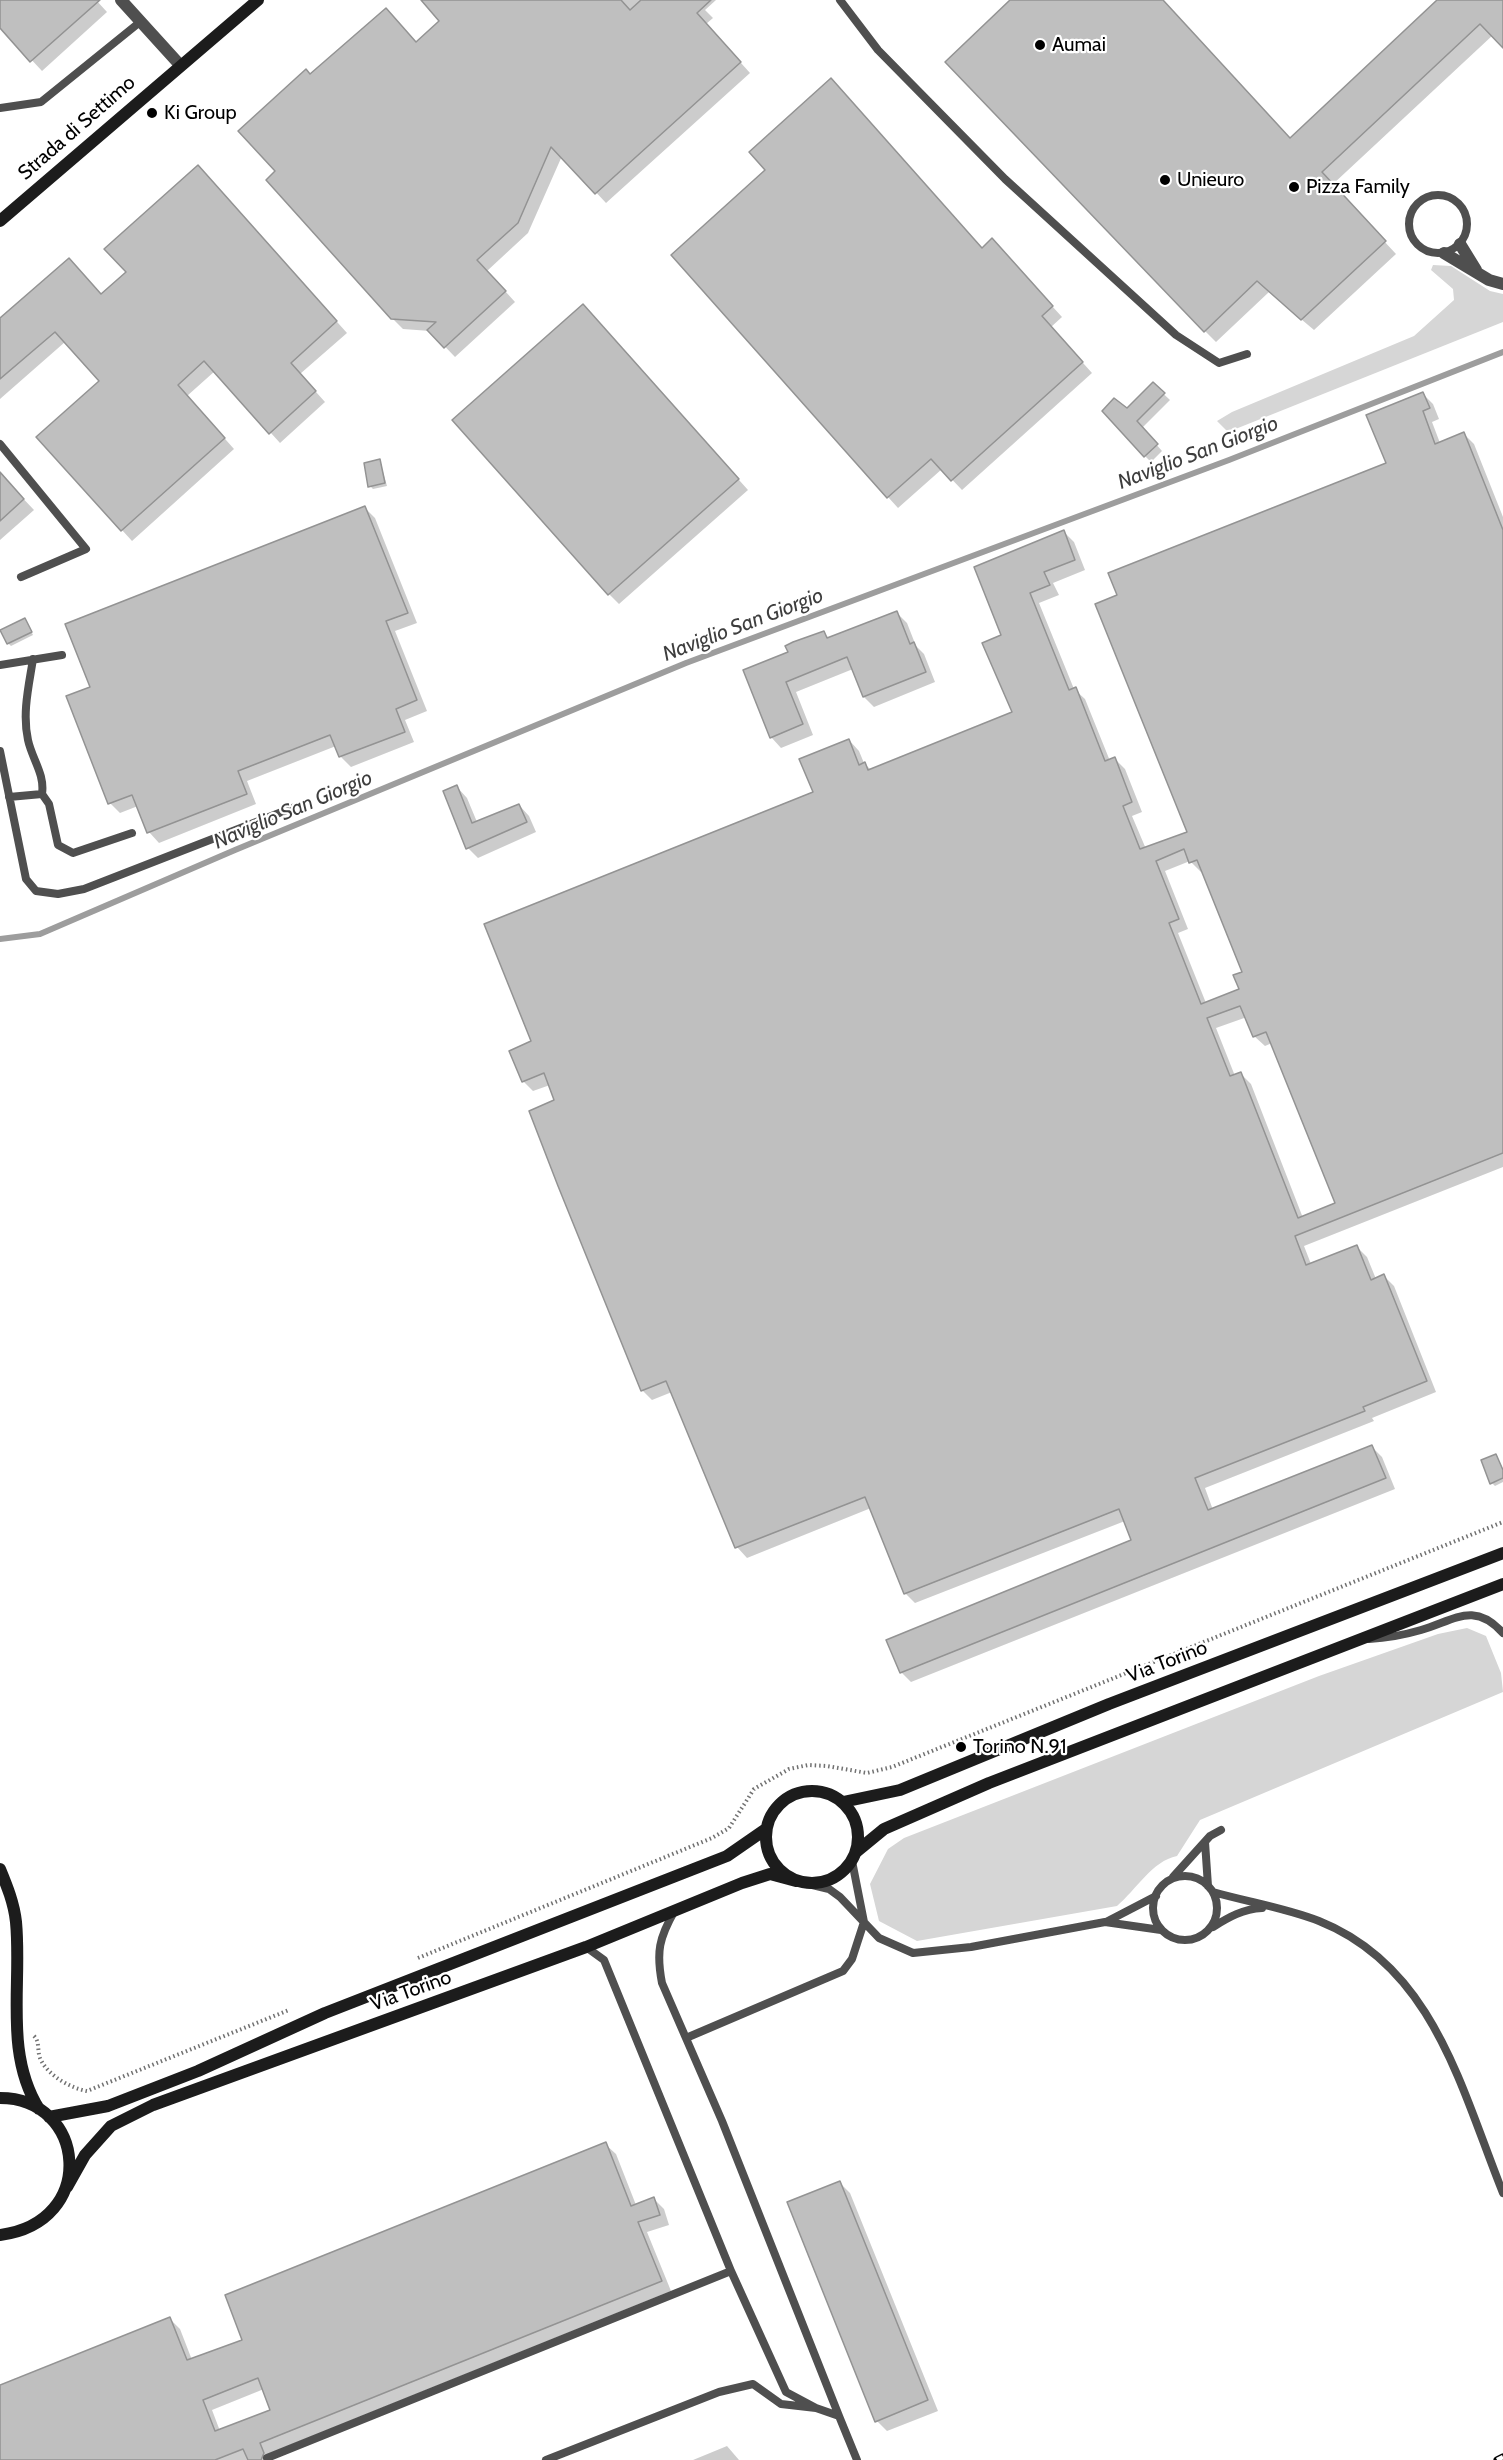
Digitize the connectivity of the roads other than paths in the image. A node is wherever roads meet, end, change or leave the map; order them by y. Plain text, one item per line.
1 (121, 0) edge
2 (258, 0) edge
3 (840, 0) edge
4 (140, 22) junction
5 (180, 65) junction
6 (0, 108) edge
7 (0, 221) edge
8 (1460, 244) junction
9 (1444, 253) junction
10 (1476, 270) junction
11 (1503, 284) edge
12 (1247, 354) dead end
13 (0, 444) edge
14 (21, 577) dead end
15 (62, 655) dead end
16 (33, 659) junction
17 (0, 665) edge
18 (0, 751) edge
19 (42, 794) junction
20 (9, 797) junction
21 (292, 808) dead end
22 (132, 833) dead end
23 (1503, 1553) edge
24 (1503, 1584) edge
25 (1503, 1633) edge
26 (1362, 1639) junction
27 (843, 1802) junction
28 (766, 1829) junction
29 (1221, 1830) dead end
30 (1205, 1842) junction
31 (854, 1857) junction
32 (0, 1869) edge
33 (1172, 1879) junction
34 (800, 1882) junction
35 (1211, 1889) junction
36 (1156, 1896) junction
37 (1270, 1908) junction
38 (675, 1910) junction
39 (864, 1922) junction
40 (1105, 1922) junction
41 (1211, 1928) junction
42 (1161, 1930) junction
43 (586, 1947) junction
44 (686, 2038) junction
45 (0, 2098) edge
46 (44, 2113) junction
47 (67, 2187) junction
48 (1503, 2193) edge
49 (0, 2235) edge
50 (731, 2271) junction
51 (816, 2408) junction
52 (839, 2416) junction
53 (267, 2458) edge
54 (546, 2460) edge
55 (857, 2460) edge

1 - 4 street
2 - 5 main road, Strada di Settimo
3 - 12 lane
4 - 5 street
4 - 6 lane
5 - 7 main road, Strada di Settimo
8 - 9 lane
8 - 9 lane
8 - 10 street
9 - 10 street
10 - 11 street
13 - 14 lane
15 - 16 lane
16 - 17 lane
16 - 19 lane
18 - 20 lane
19 - 20 lane
19 - 22 lane
20 - 21 lane
23 - 27 main road, Via Torino
24 - 26 main road
25 - 26 lane
26 - 31 main road
27 - 28 main road
27 - 31 main road
28 - 34 main road
28 - 46 main road, Via Torino
29 - 30 lane
30 - 33 lane
30 - 35 lane
31 - 34 main road
31 - 39 lane
32 - 46 main road
33 - 35 lane
33 - 36 lane
34 - 38 main road, Via Torino
34 - 39 lane
35 - 37 lane
35 - 41 lane
36 - 40 lane
36 - 42 lane
37 - 41 lane
37 - 48 lane
38 - 43 main road, Via Torino
38 - 44 lane
39 - 40 lane
39 - 44 lane
40 - 42 lane
41 - 42 lane
43 - 47 main road, Via Torino
43 - 50 lane
44 - 52 lane
45 - 46 main road
46 - 47 main road
47 - 49 main road, Via Torino
50 - 51 lane
50 - 53 lane
51 - 52 lane
51 - 54 lane
52 - 55 lane

